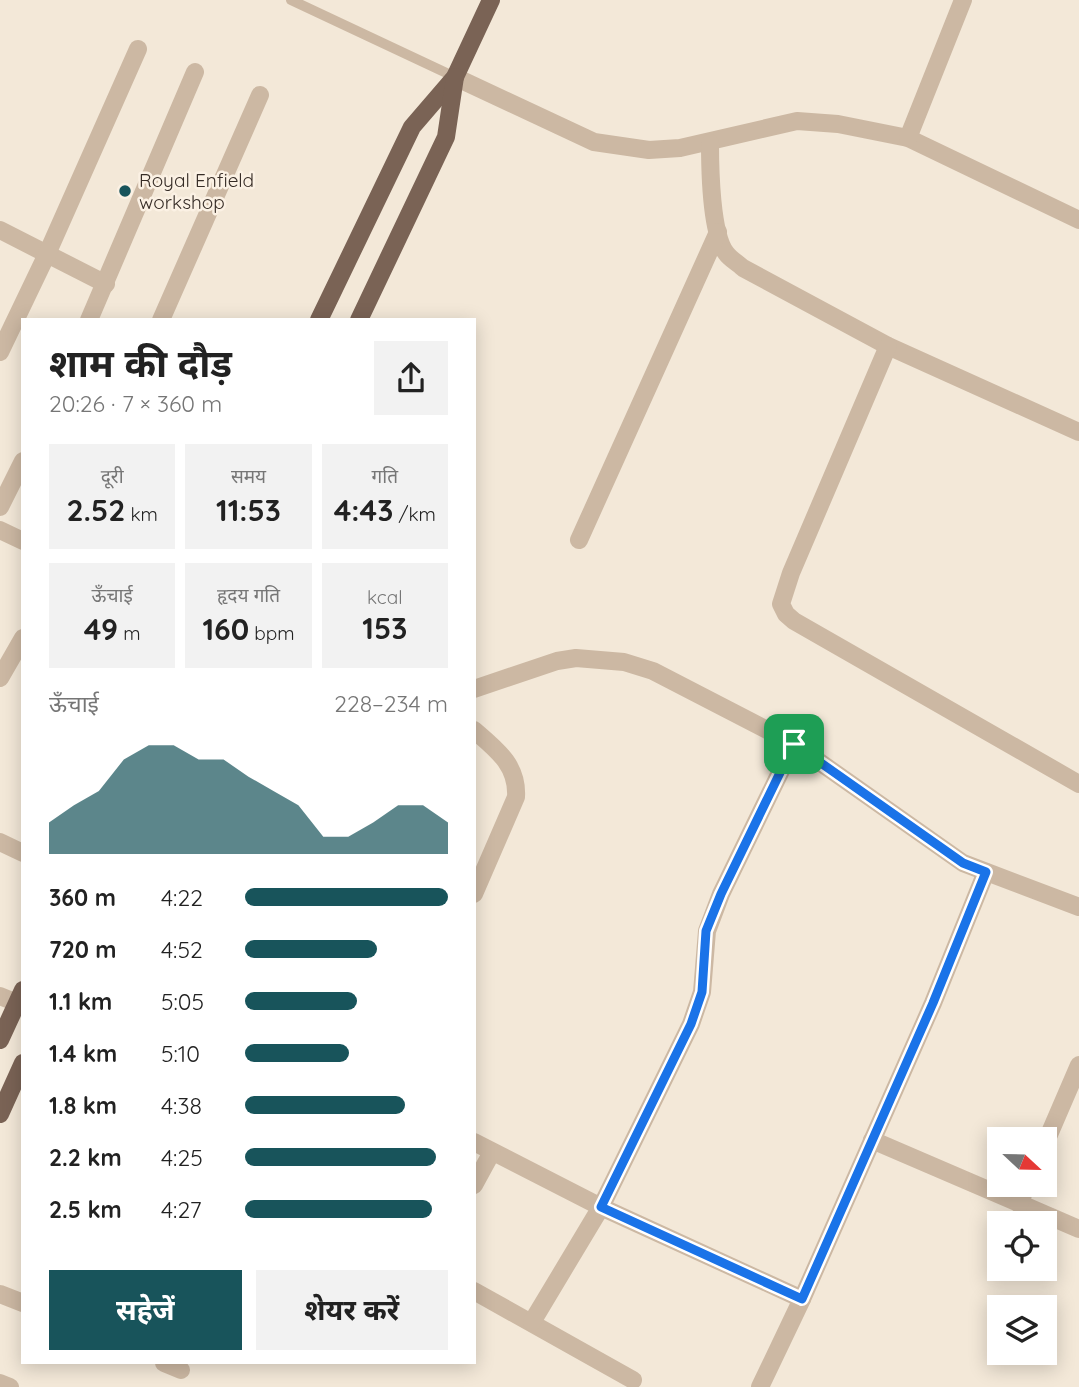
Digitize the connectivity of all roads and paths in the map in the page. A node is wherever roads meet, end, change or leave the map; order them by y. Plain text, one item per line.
1 (291, 0) edge
2 (491, 0) edge
3 (963, 0) edge
4 (138, 50) dead end
5 (195, 72) dead end
6 (455, 77) junction
7 (260, 95) dead end
8 (908, 138) junction
9 (710, 143) junction
10 (1079, 220) edge
11 (0, 230) edge
12 (718, 232) junction
13 (47, 254) junction
14 (106, 284) junction
15 (90, 318) edge
16 (162, 318) edge
17 (320, 318) edge
18 (360, 318) edge
19 (888, 346) junction
20 (0, 352) edge
21 (1079, 432) edge
22 (21, 465) edge
23 (0, 507) edge
24 (0, 530) edge
25 (21, 540) edge
26 (579, 540) dead end
27 (21, 641) edge
28 (0, 678) edge
29 (476, 688) edge
30 (476, 732) edge
31 (794, 744) junction
32 (1079, 784) edge
33 (0, 842) edge
34 (21, 852) edge
35 (986, 872) junction
36 (476, 889) edge
37 (1079, 907) edge
38 (0, 996) edge
39 (20, 996) edge
40 (0, 1040) edge
41 (1079, 1065) edge
42 (21, 1067) edge
43 (0, 1114) edge
44 (1052, 1127) edge
45 (872, 1140) junction
46 (476, 1143) edge
47 (492, 1152) junction
48 (476, 1181) edge
49 (1021, 1197) edge
50 (1018, 1204) junction
51 (601, 1207) junction
52 (1079, 1229) edge
53 (476, 1292) edge
54 (0, 1294) edge
55 (802, 1299) junction
56 (21, 1302) edge
57 (532, 1322) junction
58 (166, 1364) edge
59 (181, 1370) dead end
60 (633, 1380) dead end
61 (0, 1382) edge
62 (10, 1387) edge
63 (760, 1387) edge

1 - 6 lane
2 - 6 main road
3 - 8 street
4 - 13 street
5 - 14 street
6 - 9 street
6 - 17 main road
6 - 18 main road
7 - 16 street
8 - 9 street
8 - 10 street
9 - 12 street
11 - 13 street
12 - 19 street
12 - 26 street
13 - 14 street
13 - 20 street
14 - 15 street
19 - 21 street
19 - 32 street
22 - 23 street
24 - 25 street
27 - 28 street
29 - 31 street
30 - 36 street
31 - 35 street
31 - 51 street
33 - 34 street
35 - 37 street
35 - 45 street
38 - 39 street
39 - 40 main road
41 - 44 street
42 - 43 main road
45 - 50 street
45 - 55 street
46 - 47 street
47 - 48 street
47 - 51 street
49 - 50 street
50 - 52 street
51 - 55 street
51 - 57 street
53 - 57 street
54 - 56 street
55 - 63 street
57 - 60 street
58 - 59 street
61 - 62 street

